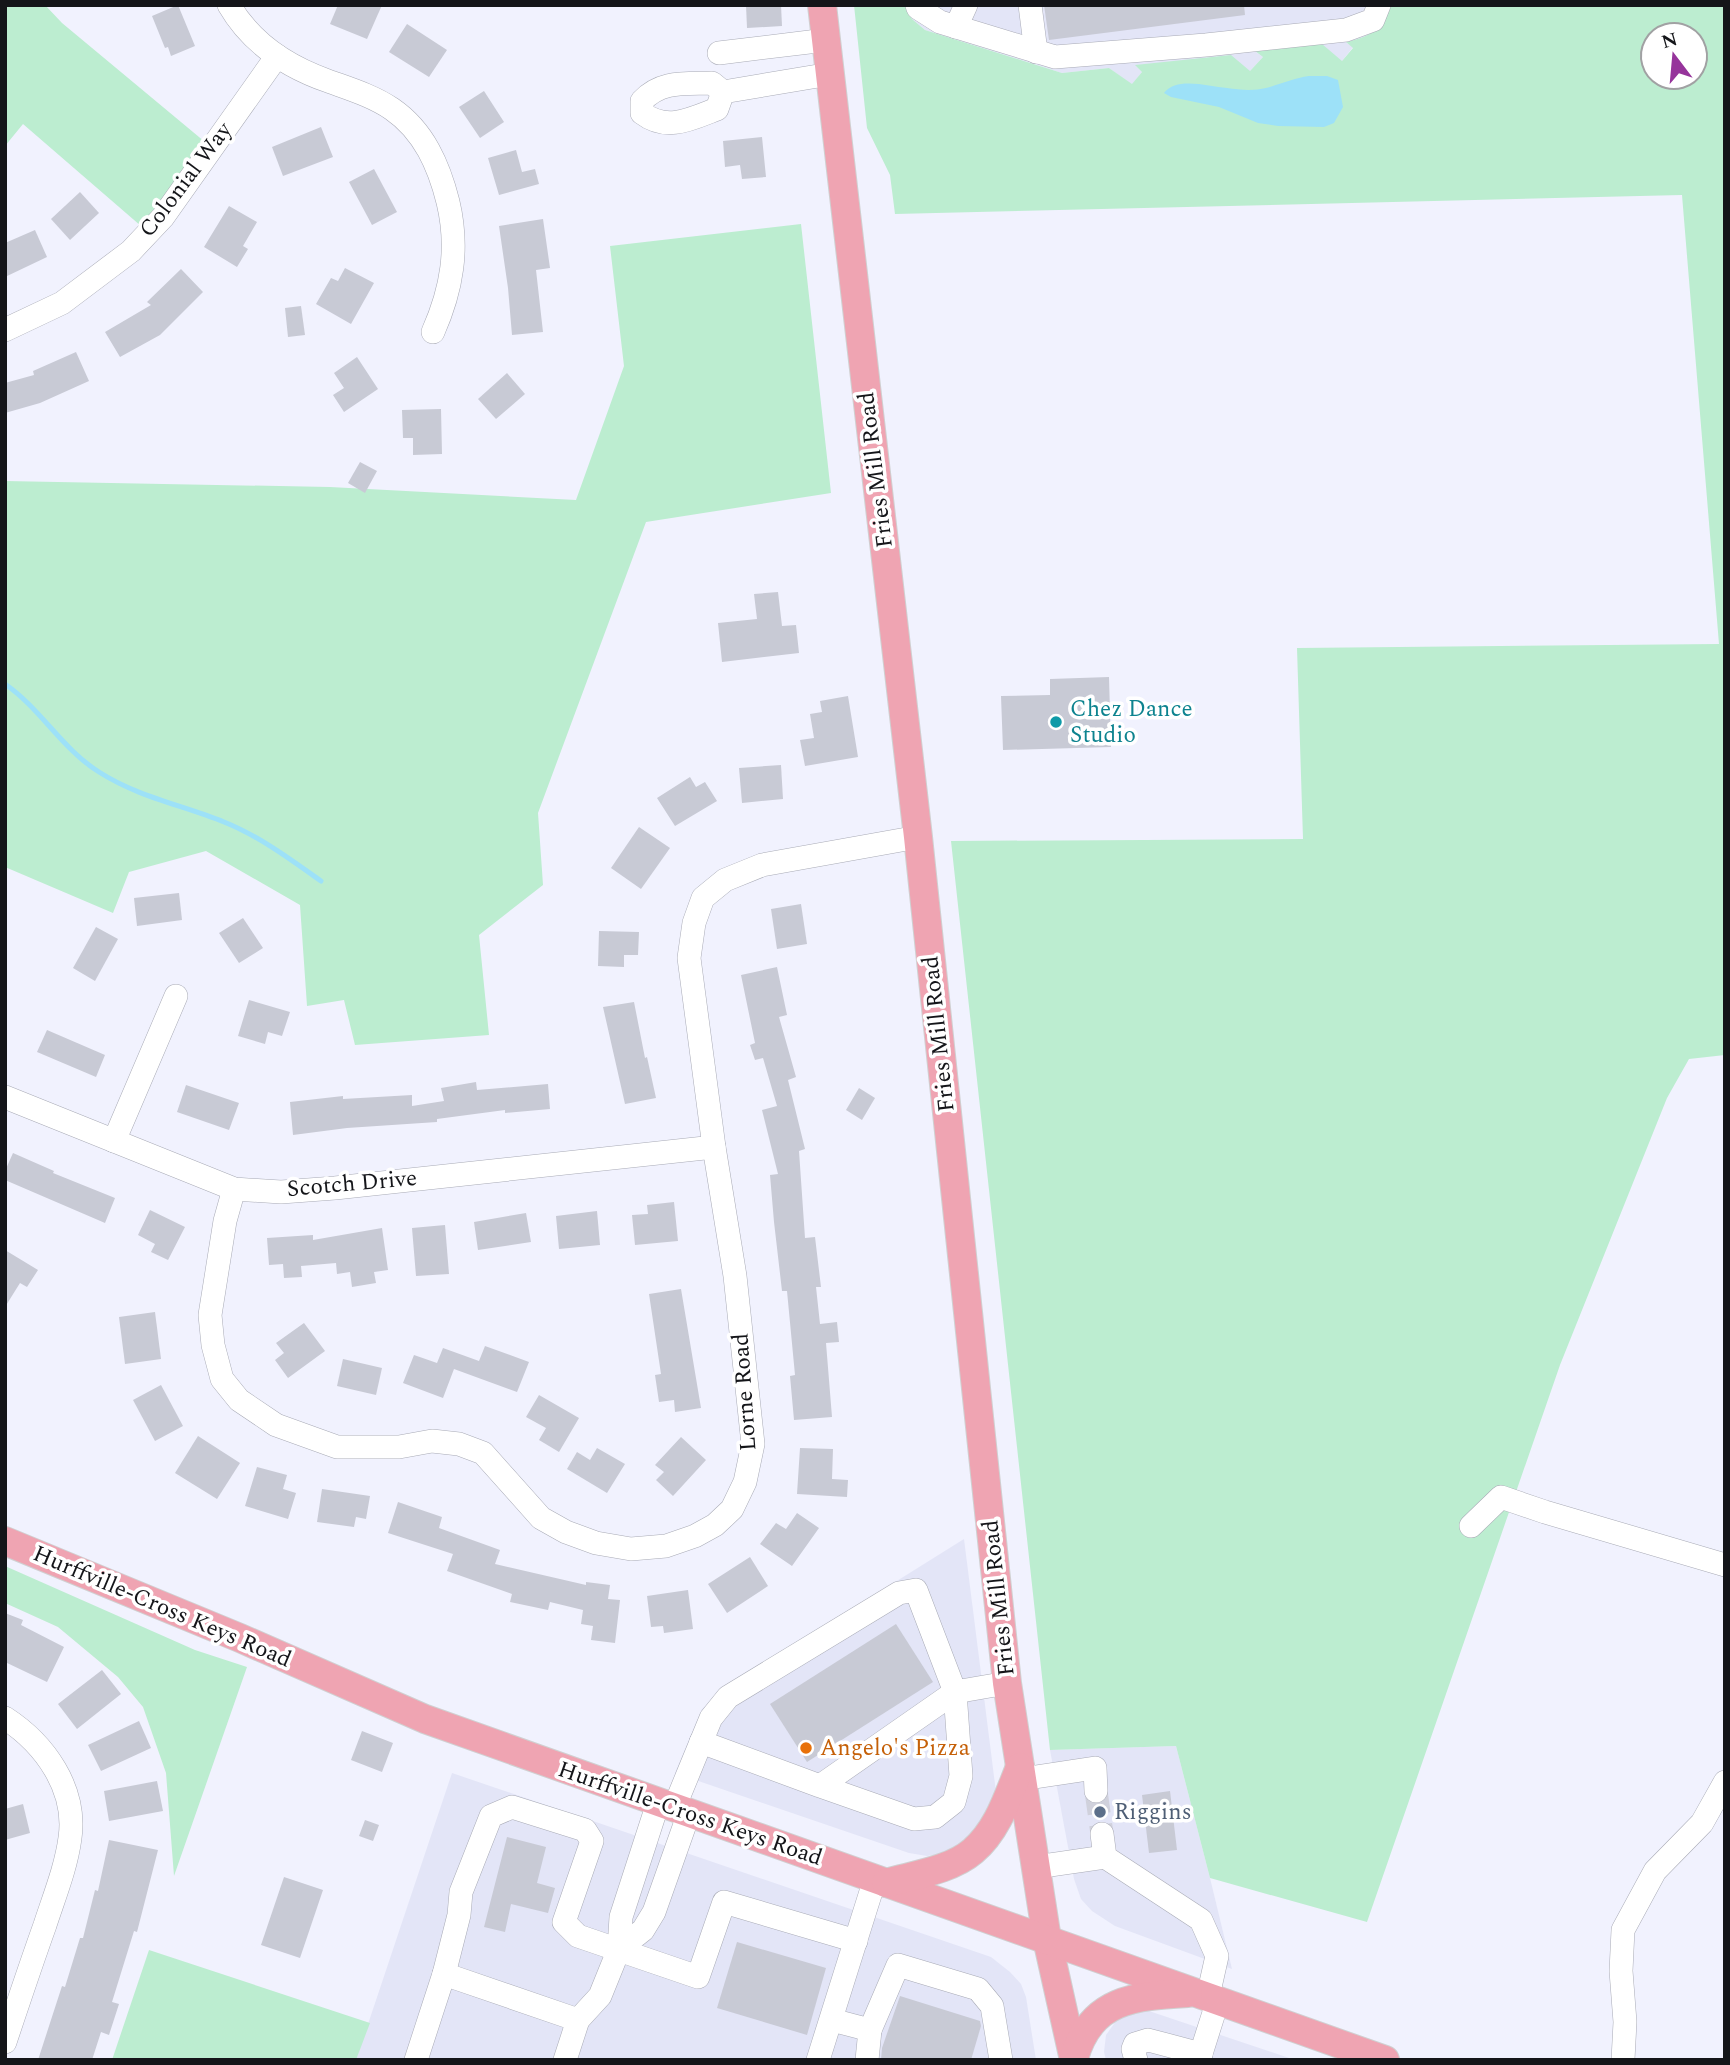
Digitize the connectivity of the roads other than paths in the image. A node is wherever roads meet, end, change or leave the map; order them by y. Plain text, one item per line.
1 (229, 5) edge
2 (822, 5) edge
3 (917, 5) edge
4 (966, 5) edge
5 (1030, 5) edge
6 (1379, 5) edge
7 (956, 27) junction
8 (826, 40) junction
9 (1036, 52) junction
10 (719, 53) dead end
11 (278, 56) junction
12 (830, 74) junction
13 (723, 92) dead end
14 (5, 330) edge
15 (433, 332) dead end
16 (918, 837) junction
17 (176, 996) dead end
18 (5, 1097) edge
19 (114, 1141) junction
20 (714, 1147) junction
21 (234, 1189) junction
22 (1471, 1525) dead end
23 (5, 1541) edge
24 (1725, 1565) edge
25 (1007, 1683) junction
26 (955, 1692) junction
27 (5, 1718) edge
28 (701, 1742) junction
29 (1021, 1773) junction
30 (1725, 1782) edge
31 (820, 1786) junction
32 (1096, 1791) tunnel mouth
33 (674, 1808) junction
34 (1102, 1834) tunnel mouth
35 (1105, 1857) junction
36 (1036, 1867) junction
37 (881, 1881) junction
38 (1048, 1939) junction
39 (856, 1941) junction
40 (619, 1950) junction
41 (444, 1974) junction
42 (1208, 1997) junction
43 (578, 2020) junction
44 (832, 2020) junction
45 (870, 2030) junction
46 (5, 2042) edge
47 (1200, 2057) edge
48 (1376, 2058) edge
49 (1074, 2059) edge
50 (416, 2060) edge
51 (565, 2060) edge
52 (818, 2060) edge
53 (867, 2060) edge
54 (1001, 2060) edge
55 (1136, 2060) edge
56 (1623, 2060) edge

1 - 11 street
2 - 8 main road, Fries Mill Road
3 - 7 street
4 - 7 street
5 - 9 street
6 - 9 street
7 - 9 street
8 - 10 street
8 - 12 main road, Fries Mill Road
11 - 14 street, Colonial Way
11 - 15 street
12 - 13 street
12 - 16 main road, Fries Mill Road
16 - 20 street, Lorne Road
16 - 25 main road, Fries Mill Road
17 - 19 street
18 - 19 street, Scotch Drive
19 - 21 street, Scotch Drive
20 - 21 street, Scotch Drive
20 - 21 street, Lorne Road
22 - 24 street
23 - 33 main road, Hurffville-Cross Keys Road
25 - 26 street
25 - 29 main road, Fries Mill Road
26 - 28 street
26 - 31 street
26 - 31 street
27 - 46 street
28 - 31 street
28 - 33 street
29 - 32 street
29 - 36 main road, Fries Mill Road
29 - 37 main road
30 - 56 street
33 - 37 main road, Hurffville-Cross Keys Road
33 - 40 street
33 - 40 street
34 - 35 street
35 - 36 street
35 - 42 street
36 - 38 main road, Fries Mill Road
37 - 38 main road, Hurffville-Cross Keys Road
37 - 39 street
38 - 42 main road, Hurffville-Cross Keys Road
38 - 49 main road, Fries Mill Road
39 - 40 street
39 - 44 street
40 - 41 street
40 - 43 street
41 - 43 street
41 - 50 street
42 - 47 street
42 - 48 main road, Hurffville-Cross Keys Road
42 - 49 main road
43 - 51 street
44 - 45 street
44 - 52 street
45 - 53 street
45 - 54 street
47 - 55 street

